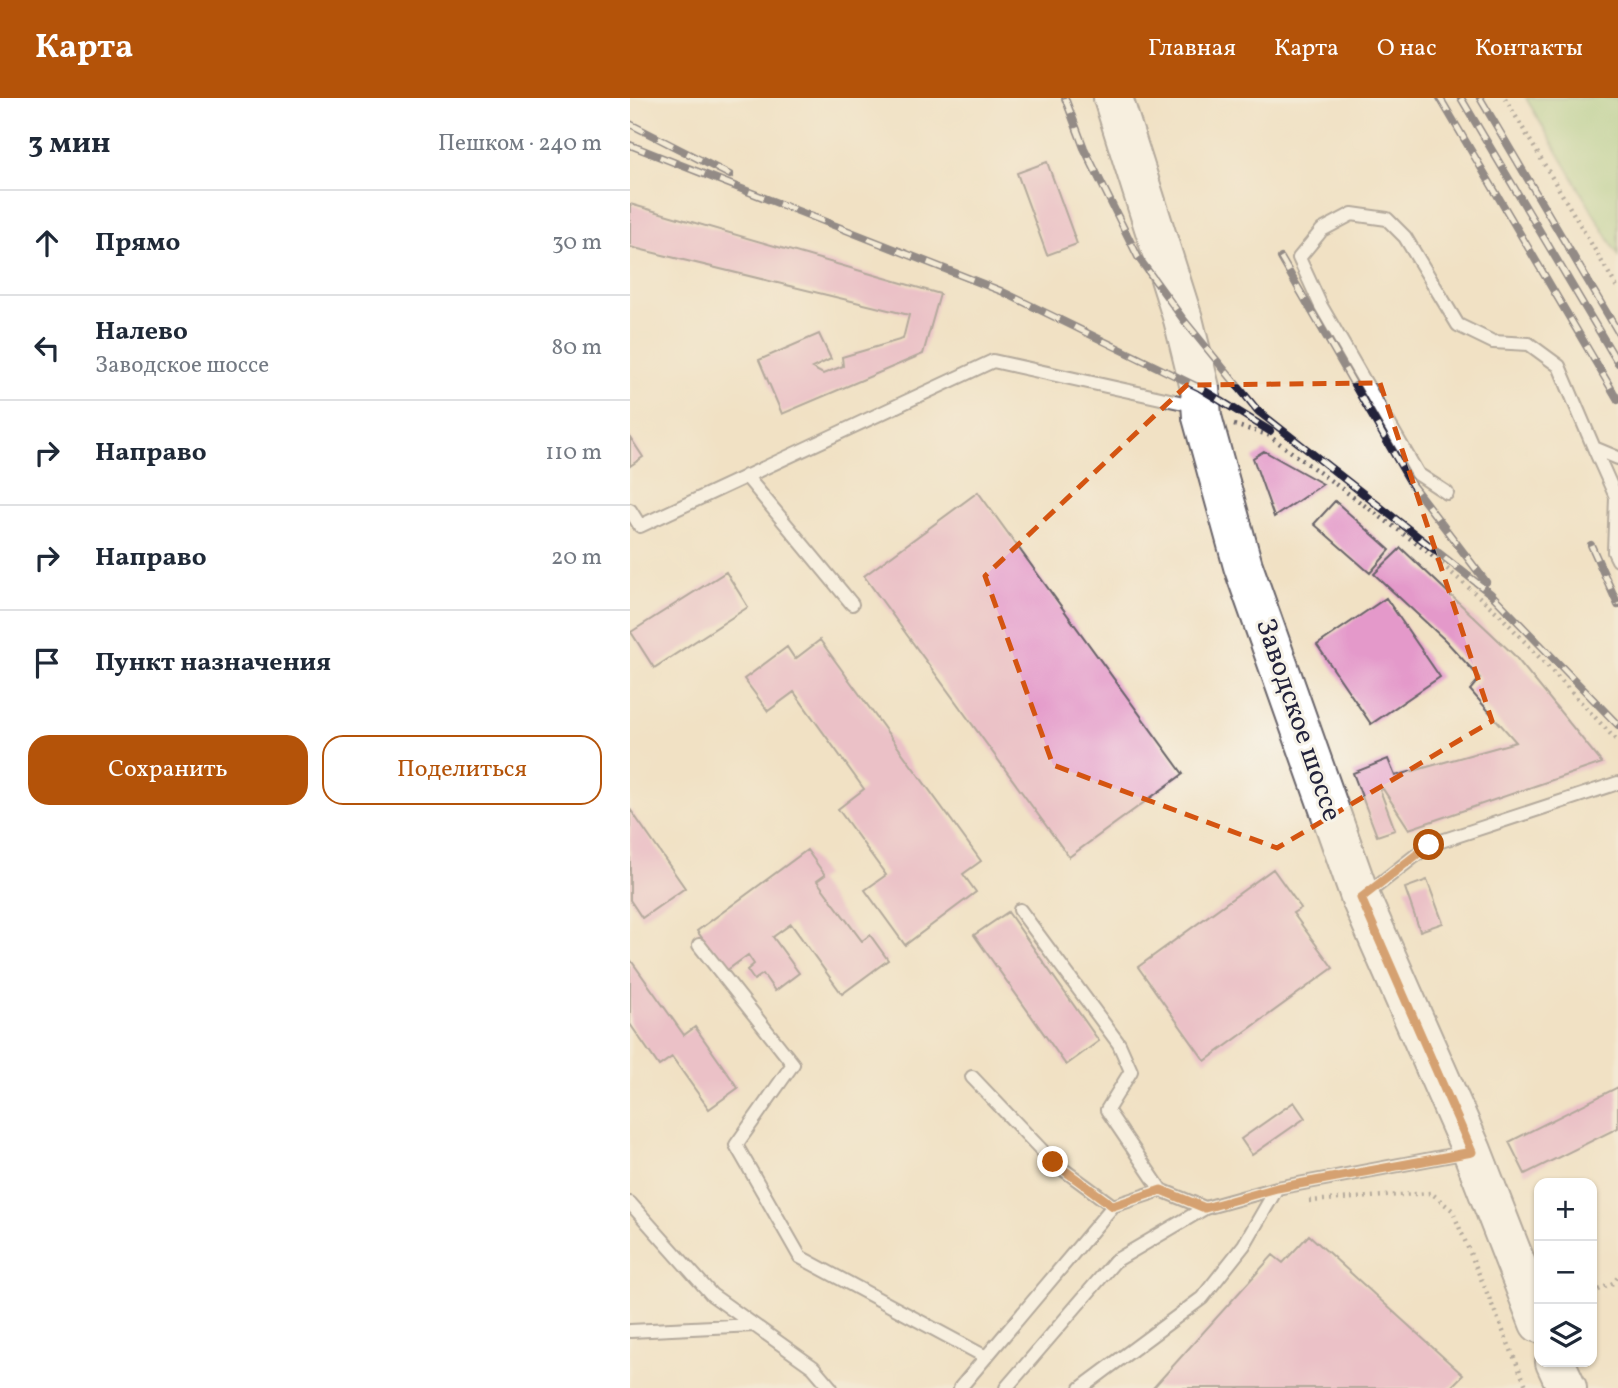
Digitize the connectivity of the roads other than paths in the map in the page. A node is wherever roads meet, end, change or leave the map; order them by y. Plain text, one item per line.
1 (1113, 98) edge
2 (1202, 412) junction
3 (1594, 448) junction
4 (1618, 458) edge
5 (746, 476) junction
6 (1447, 493) dead end
7 (630, 510) edge
8 (1618, 561) edge
9 (852, 604) dead end
10 (1618, 783) edge
11 (1361, 898) junction
12 (1020, 910) dead end
13 (699, 946) dead end
14 (972, 1077) dead end
15 (1472, 1152) junction
16 (1277, 1188) junction
17 (1161, 1190) junction
18 (630, 1203) edge
19 (1113, 1206) junction
20 (1205, 1208) junction
21 (1534, 1310) edge
22 (754, 1325) junction
23 (630, 1331) edge
24 (986, 1357) junction
25 (831, 1388) edge
26 (960, 1388) edge
27 (1006, 1388) edge
28 (1081, 1388) edge

1 - 2 main road, Заводское шоссе
2 - 5 lane
2 - 11 main road, Заводское шоссе
3 - 4 lane
3 - 6 lane
3 - 8 lane
5 - 7 lane
5 - 9 lane
10 - 11 lane
11 - 15 main road, Заводское шоссе
12 - 17 lane
13 - 24 lane
14 - 19 lane
15 - 16 lane
15 - 21 main road, Заводское шоссе
16 - 20 lane
16 - 28 lane
17 - 19 lane
17 - 20 lane
18 - 22 lane
19 - 24 lane
20 - 27 lane
22 - 23 lane
22 - 25 lane
24 - 26 lane

